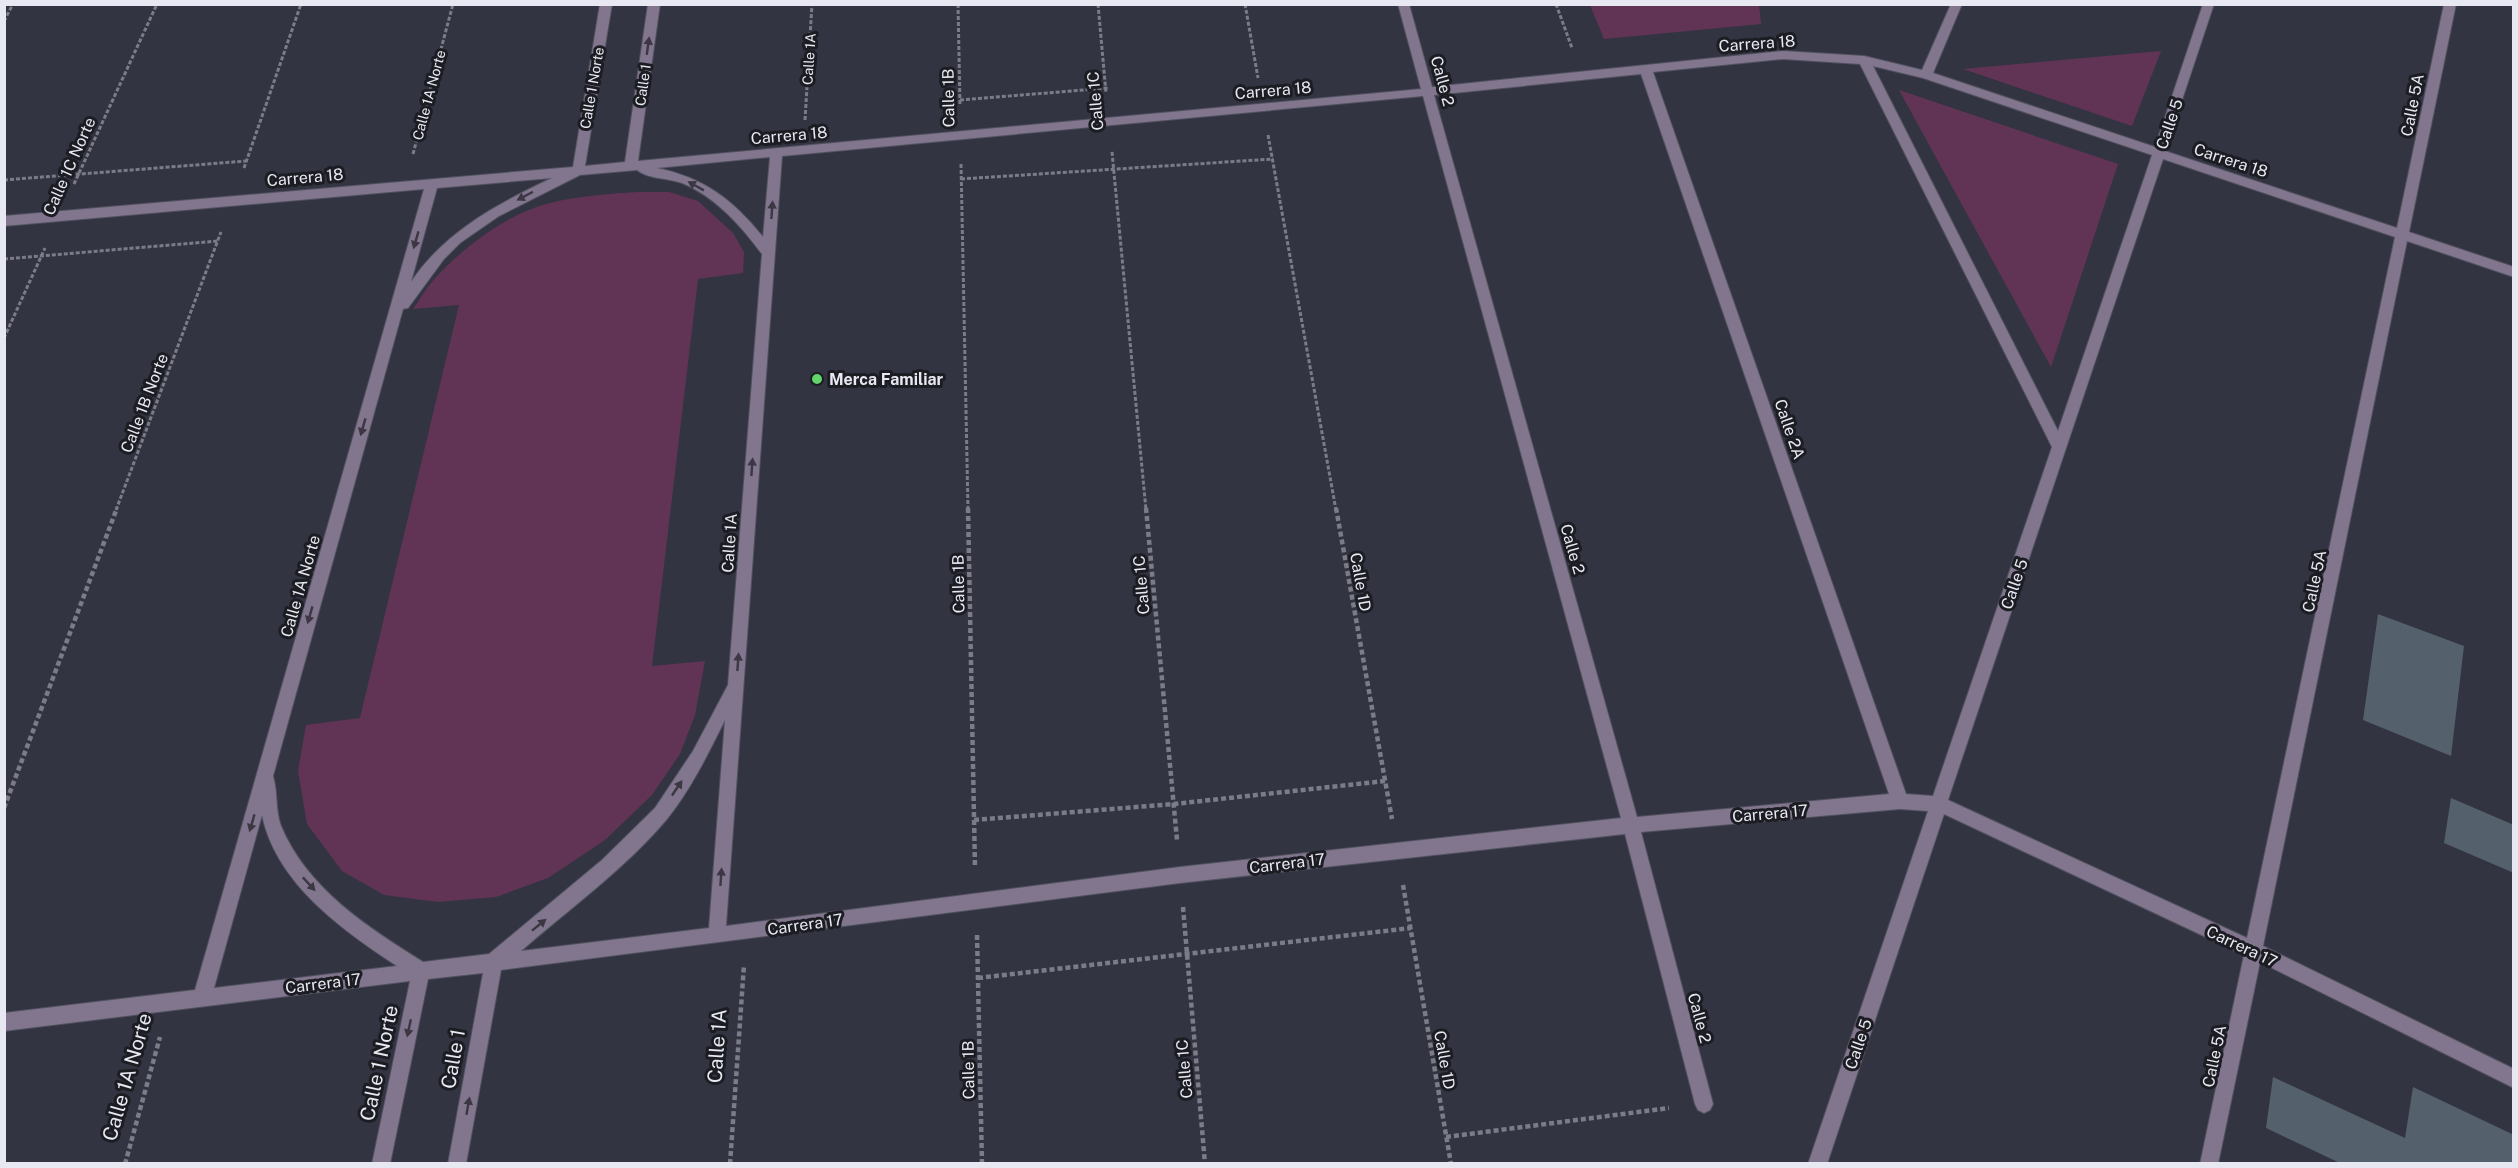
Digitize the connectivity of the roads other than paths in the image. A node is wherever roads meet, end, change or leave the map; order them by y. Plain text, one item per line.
1 (606, 4) edge
2 (654, 4) edge
3 (1403, 4) edge
4 (1957, 4) edge
5 (2209, 4) edge
6 (2450, 4) edge
7 (1864, 60) junction
8 (1646, 70) junction
9 (1926, 75) junction
10 (1427, 92) junction
11 (776, 153) junction
12 (2159, 153) junction
13 (631, 166) junction
14 (578, 171) junction
15 (432, 183) junction
16 (4, 221) edge
17 (2404, 234) junction
18 (768, 253) junction
19 (2514, 272) edge
20 (395, 317) junction
21 (2060, 449) junction
22 (736, 684) junction
23 (265, 774) junction
24 (1900, 801) junction
25 (1940, 804) junction
26 (1630, 825) junction
27 (717, 935) junction
28 (2255, 951) junction
29 (494, 962) junction
30 (422, 971) junction
31 (202, 998) junction
32 (4, 1022) edge
33 (2514, 1079) edge
34 (1704, 1104) road end
35 (381, 1164) edge
36 (457, 1164) edge
37 (1817, 1164) edge
38 (2209, 1164) edge

1 - 14 street, Calle 1 Norte
13 -> 2 street, Calle 1
3 - 10 street, Calle 2
4 - 9 street
5 - 12 street, Calle 5
6 - 17 street, Calle 5A
7 - 8 street, Carrera 18
7 - 9 street, Carrera 18
7 - 21 street
8 - 10 street, Carrera 18
8 - 24 street, Calle 2A
9 - 12 street, Carrera 18
10 - 11 street, Carrera 18
10 - 26 street, Calle 2
11 - 13 street, Carrera 18
18 -> 11 street, Calle 1A
12 - 17 street, Carrera 18
12 - 21 street, Calle 5
13 - 14 street, Carrera 18
18 -> 13 street
14 - 15 street, Carrera 18
14 -> 20 street
15 - 16 street, Carrera 18
15 -> 20 street, Calle 1A Norte
17 - 19 street, Carrera 18
17 - 28 street, Calle 5A
22 -> 18 street, Calle 1A
20 -> 23 street, Calle 1A Norte
21 - 25 street, Calle 5
27 -> 22 street, Calle 1A
29 -> 22 street
23 -> 30 street
23 -> 31 street, Calle 1A Norte
24 - 25 street, Carrera 17
24 - 26 street, Carrera 17
25 - 28 street, Carrera 17
25 - 37 street, Calle 5
26 - 27 street, Carrera 17
26 - 34 street, Calle 2
27 - 29 street, Carrera 17
28 - 33 street, Carrera 17
28 - 38 street, Calle 5A
29 - 30 street, Carrera 17
36 -> 29 street, Calle 1
30 - 31 street, Carrera 17
30 -> 35 street, Calle 1 Norte
31 - 32 street, Carrera 17

